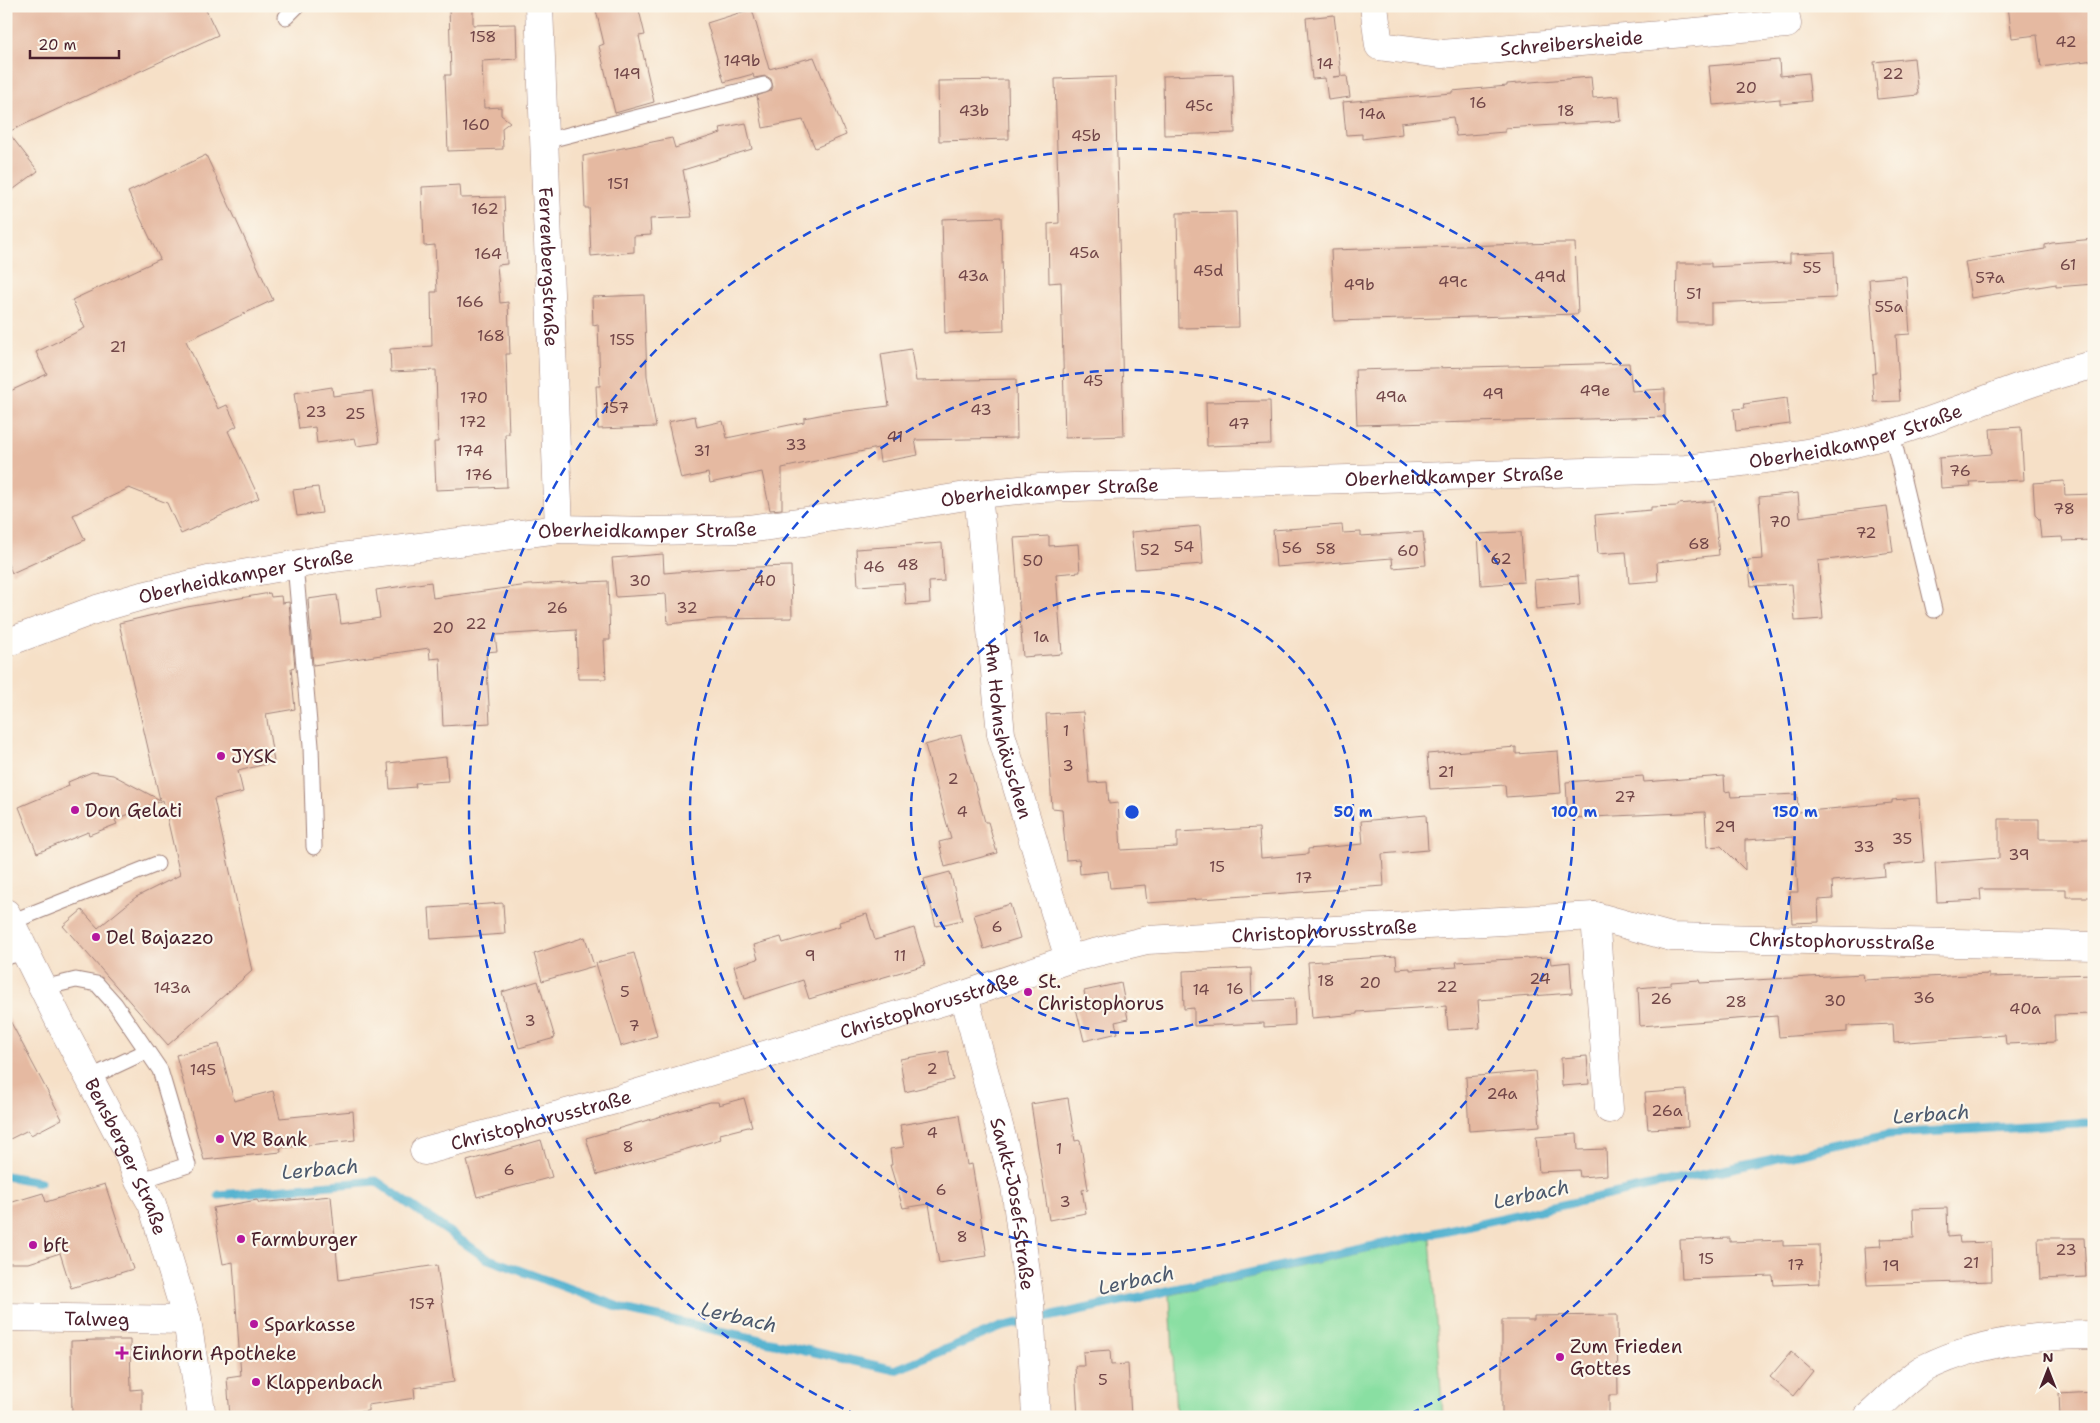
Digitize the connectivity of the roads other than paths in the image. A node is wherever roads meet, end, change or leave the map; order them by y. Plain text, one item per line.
1 (539, 6) edge
2 (1374, 6) edge
3 (1784, 6) edge
4 (764, 86) dead end
5 (545, 141) junction
6 (2094, 366) edge
7 (1892, 434) junction
8 (978, 494) junction
9 (559, 529) junction
10 (295, 564) junction
11 (1934, 610) dead end
12 (6, 643) edge
13 (314, 847) dead end
14 (157, 864) dead end
15 (1595, 916) junction
16 (9, 917) edge
17 (2094, 946) edge
18 (16, 954) edge
19 (1070, 959) junction
20 (43, 988) junction
21 (964, 995) junction
22 (147, 1051) junction
23 (89, 1078) junction
24 (1609, 1109) dead end
25 (424, 1151) dead end
26 (139, 1181) junction
27 (6, 1317) edge
28 (187, 1320) junction
29 (2094, 1336) edge
30 (202, 1417) edge
31 (1036, 1417) edge
32 (1868, 1417) edge

1 - 5 street, Ferrenbergstraße
2 - 3 street, Schreibersheide
4 - 5 lane
5 - 9 street, Ferrenbergstraße
6 - 7 street, Oberheidkamper Straße
7 - 8 street, Oberheidkamper Straße
7 - 11 lane
8 - 9 street, Oberheidkamper Straße
8 - 19 street, Am Hohnshäuschen
9 - 10 street, Oberheidkamper Straße
10 - 12 street, Oberheidkamper Straße
10 - 13 lane
14 - 16 lane
15 - 17 street, Christophorusstraße
15 - 19 street, Christophorusstraße
15 - 24 street
16 - 18 street, Bensberger Straße
18 - 20 street, Bensberger Straße
19 - 21 street, Christophorusstraße
20 - 22 lane
20 - 23 street, Bensberger Straße
21 - 25 street, Christophorusstraße
21 - 31 street, Sankt-Josef-Straße
22 - 23 lane
22 - 26 lane
23 - 26 street, Bensberger Straße
26 - 28 street, Bensberger Straße
27 - 28 street, Talweg
28 - 30 street, Bensberger Straße
29 - 32 street

